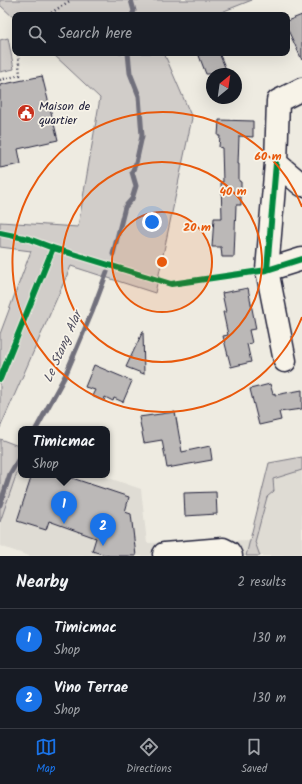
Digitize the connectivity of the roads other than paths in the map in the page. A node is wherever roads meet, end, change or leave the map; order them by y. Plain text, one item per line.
1 (302, 89) edge
2 (276, 164) junction
3 (302, 185) edge
4 (302, 259) edge
5 (267, 270) junction
6 (285, 361) dead end
7 (164, 554) dead end
8 (231, 556) edge

1 - 2 street
2 - 3 street
2 - 5 street
4 - 5 street
5 - 6 street
7 - 8 street

